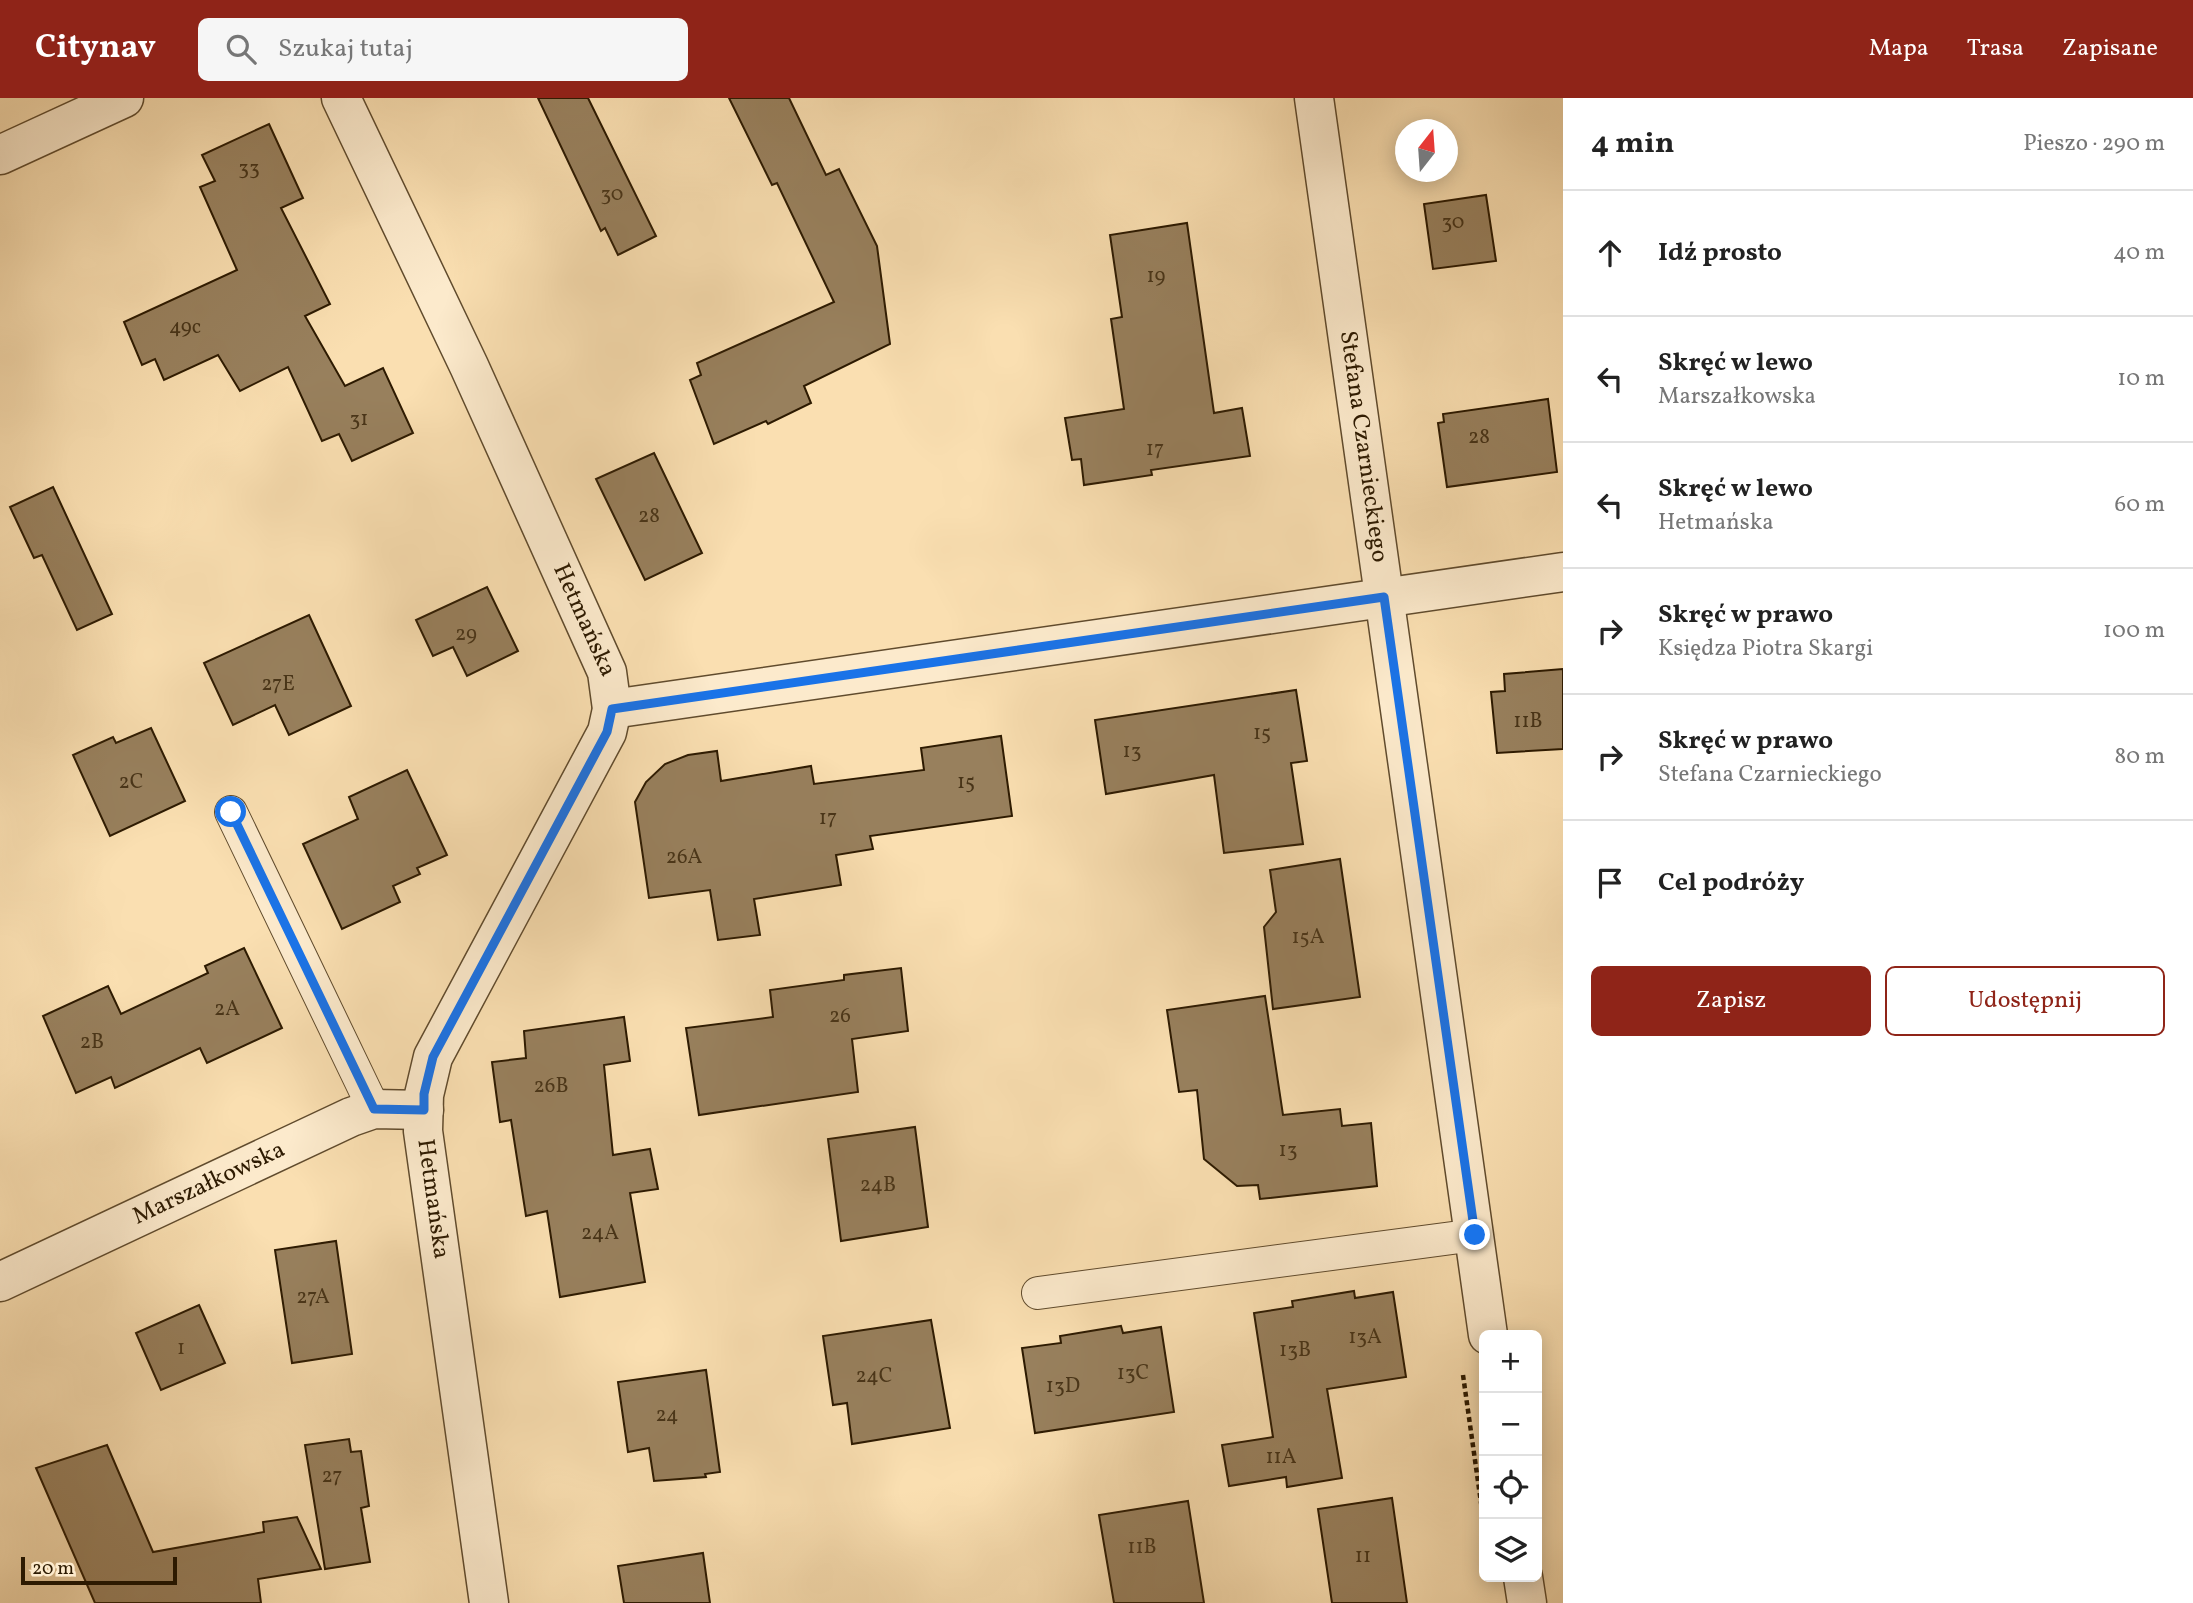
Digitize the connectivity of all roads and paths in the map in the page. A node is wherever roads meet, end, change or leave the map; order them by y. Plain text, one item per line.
1 (124, 98) edge
2 (341, 98) edge
3 (1314, 98) edge
4 (0, 155) edge
5 (1563, 572) edge
6 (1384, 597) junction
7 (612, 709) junction
8 (231, 812) dead end
9 (374, 1109) junction
10 (424, 1110) junction
11 (1475, 1235) junction
12 (0, 1282) edge
13 (1038, 1293) dead end
14 (1487, 1330) edge
15 (1524, 1582) edge
16 (489, 1603) edge
17 (1527, 1603) edge

1 - 4 street
2 - 7 street, Hetmańska
3 - 6 street, Stefana Czarnieckiego
5 - 6 street
6 - 7 street
6 - 11 street, Stefana Czarnieckiego
7 - 10 street, Hetmańska
8 - 9 lane
9 - 10 street, Marszałkowska
9 - 12 street, Marszałkowska
10 - 16 street, Hetmańska
11 - 13 lane
11 - 14 street, Stefana Czarnieckiego
15 - 17 street

